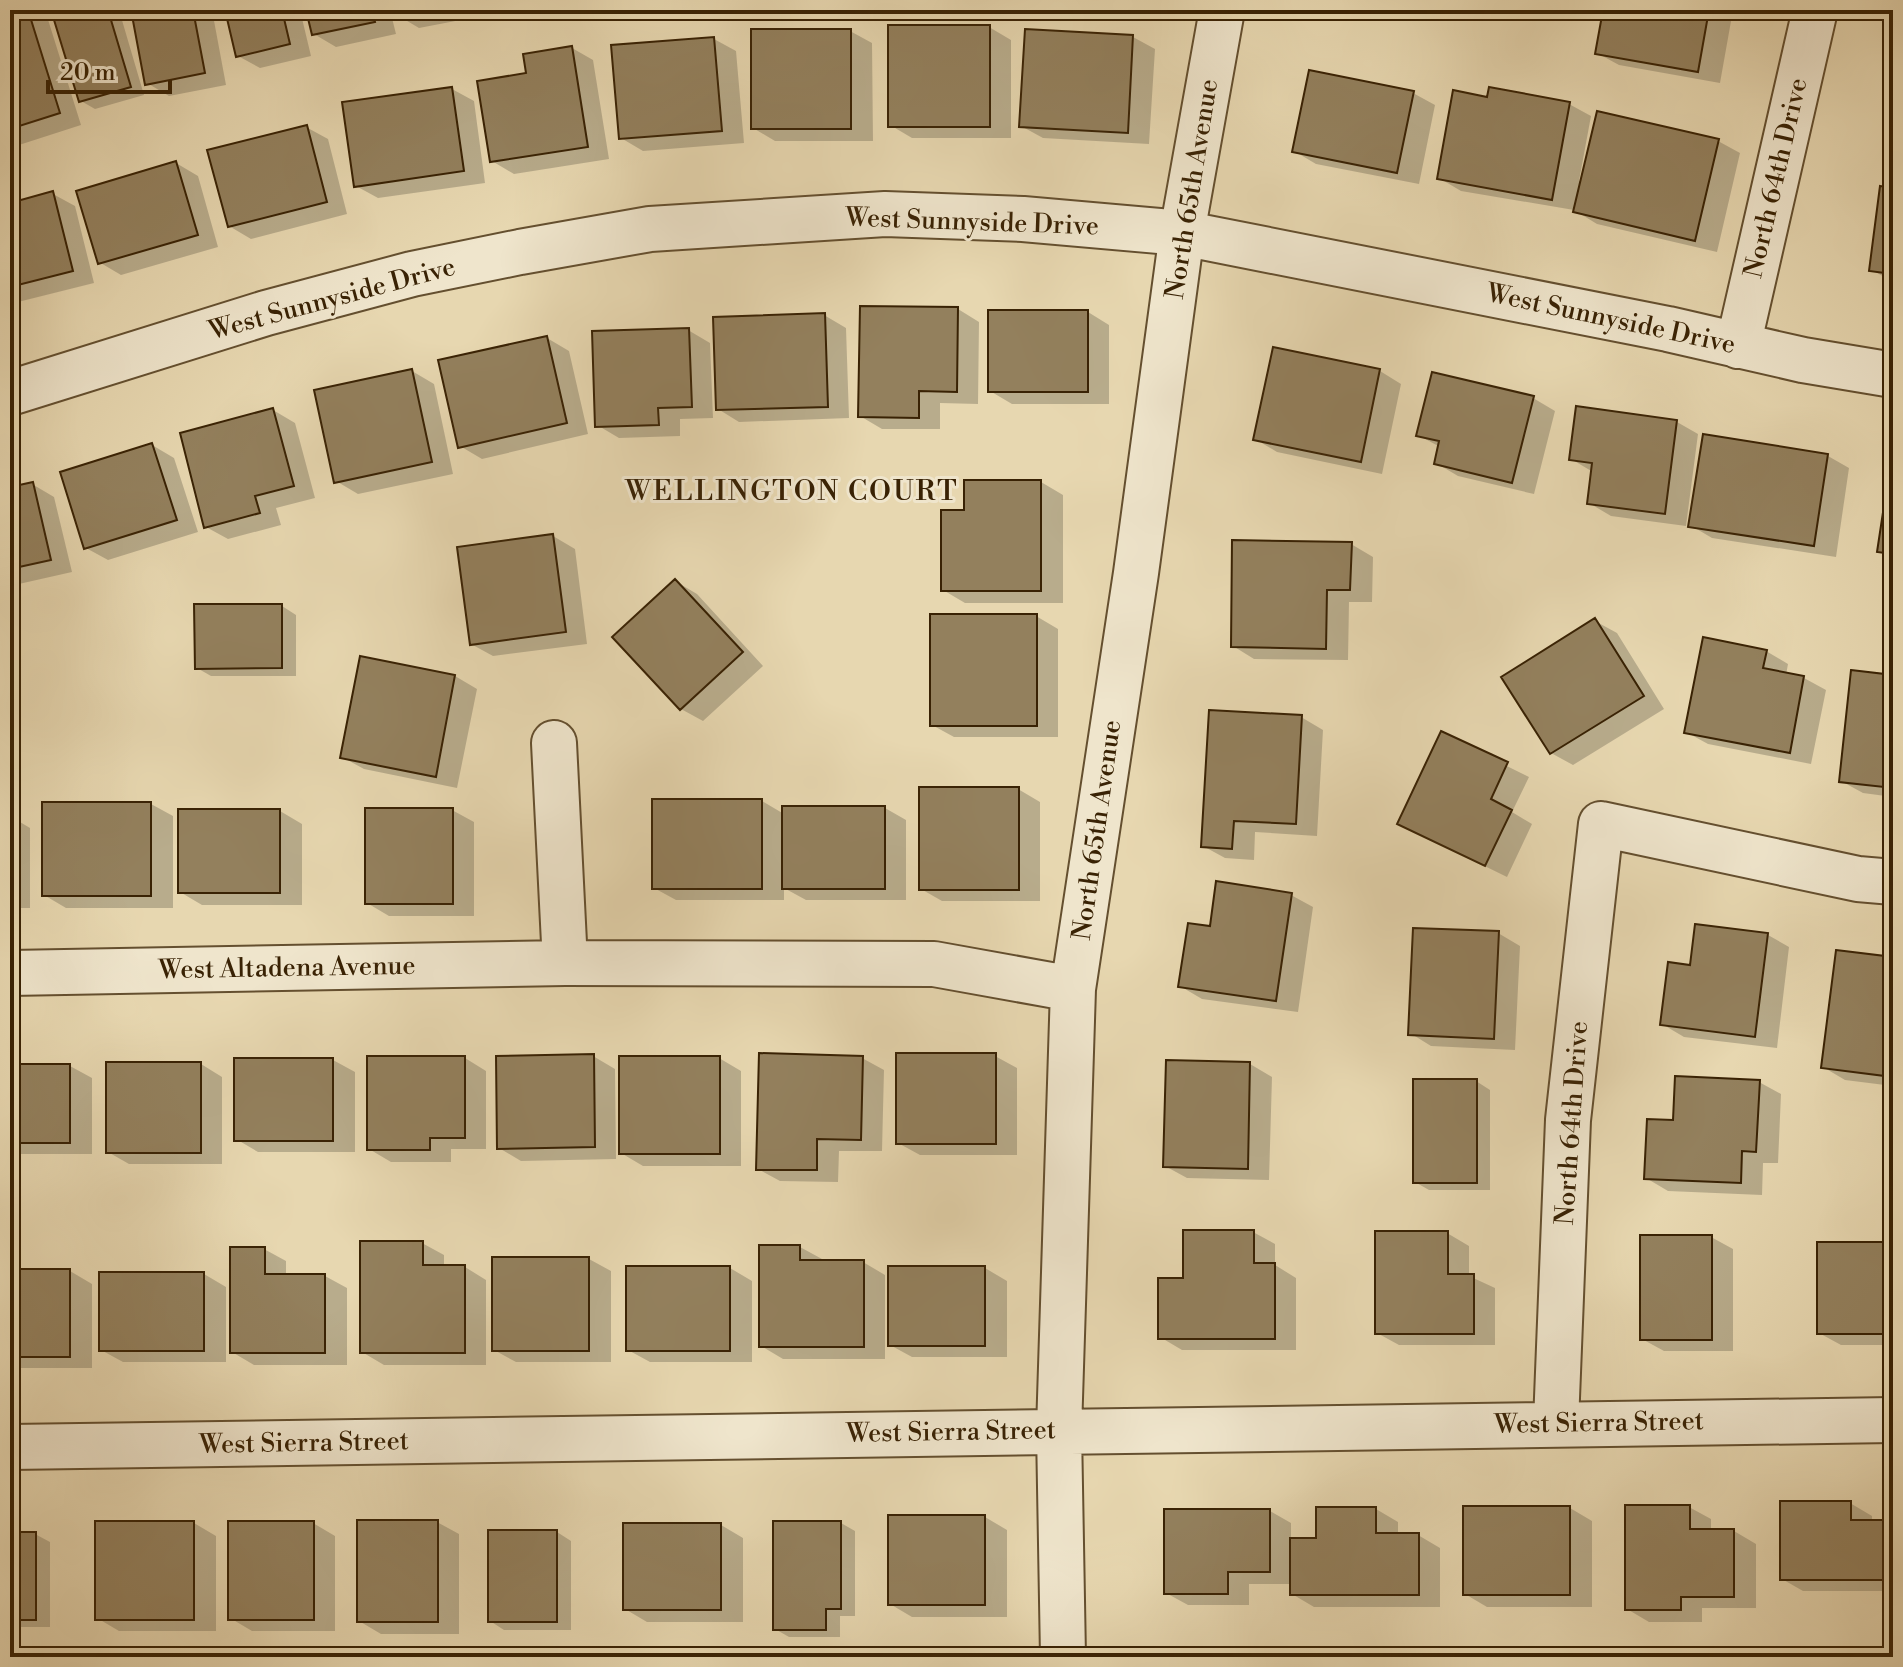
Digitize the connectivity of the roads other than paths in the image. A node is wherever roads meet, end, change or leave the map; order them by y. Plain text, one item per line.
1 (1222, 10) edge
2 (1815, 10) edge
3 (1182, 233) junction
4 (1738, 346) junction
5 (1893, 375) edge
6 (10, 393) edge
7 (554, 743) dead end
8 (1893, 882) edge
9 (565, 963) junction
10 (10, 973) edge
11 (1073, 989) junction
12 (1893, 1420) edge
13 (1556, 1423) junction
14 (1059, 1430) junction
15 (10, 1447) edge
16 (1063, 1657) edge

1 - 3 street, North 65th Avenue
2 - 4 street, North 64th Drive
3 - 4 street, West Sunnyside Drive
3 - 6 street, West Sunnyside Drive
3 - 11 street, North 65th Avenue
4 - 5 street, West Sunnyside Drive
7 - 9 street
8 - 13 street, North 64th Drive
9 - 10 street, West Altadena Avenue
9 - 11 street, West Altadena Avenue
11 - 14 street, North 65th Avenue
12 - 13 street, West Sierra Street
13 - 14 street, West Sierra Street
14 - 15 street, West Sierra Street
14 - 16 street, North 65th Avenue

